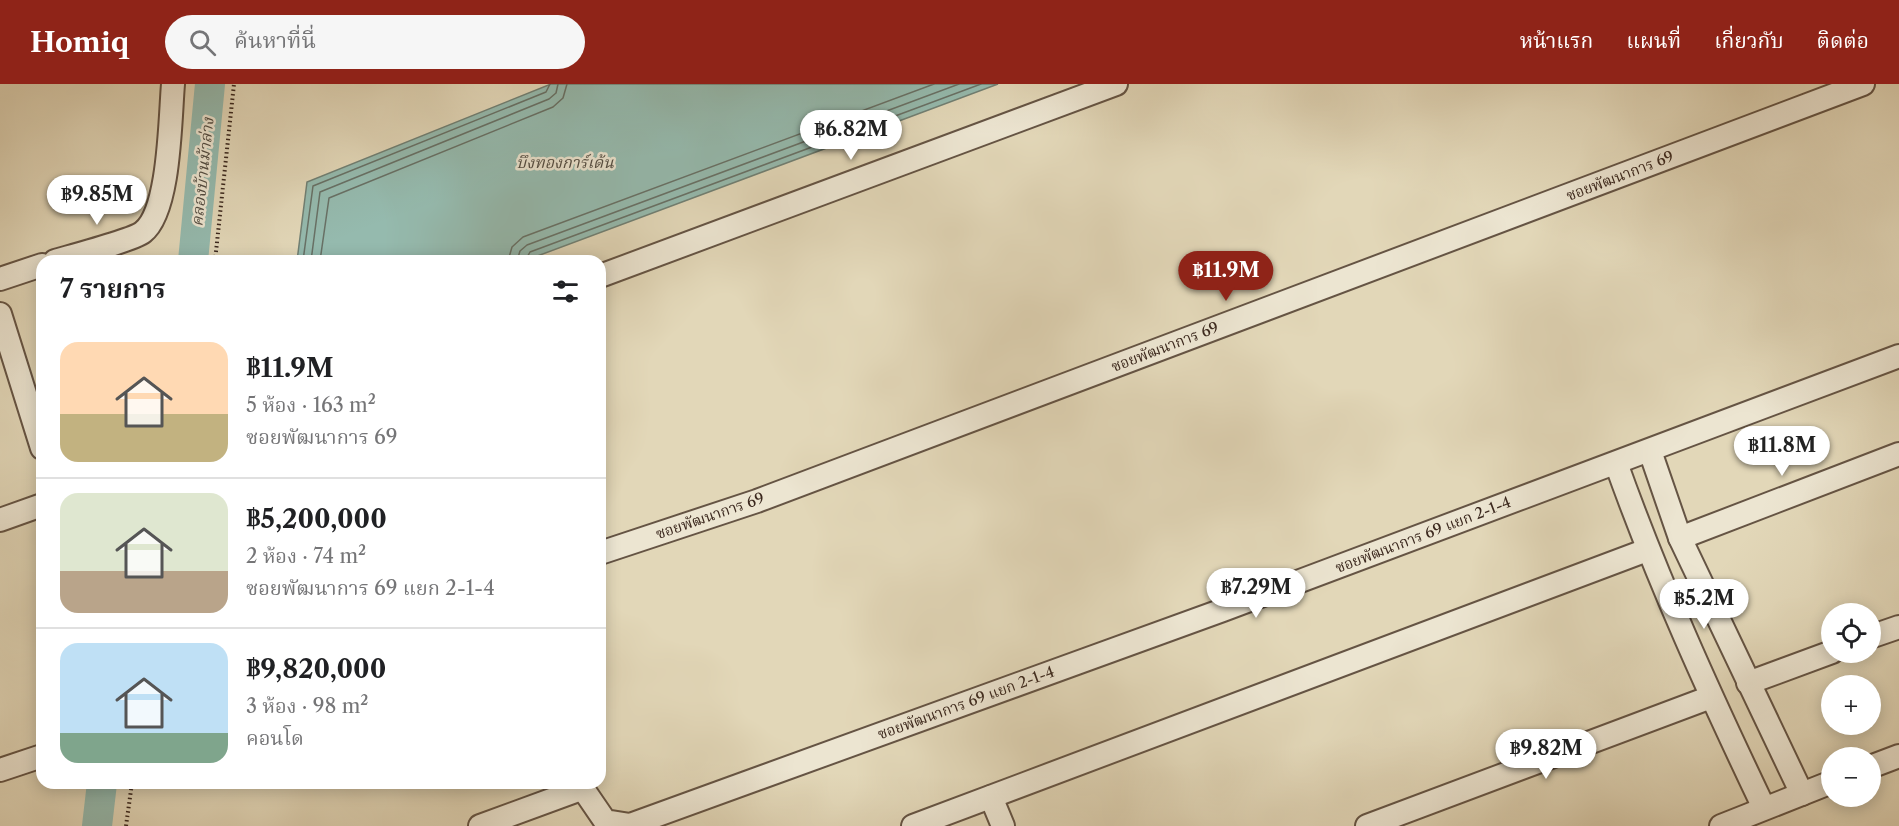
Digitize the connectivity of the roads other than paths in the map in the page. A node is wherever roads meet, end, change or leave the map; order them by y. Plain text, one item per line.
1 (173, 84) edge
2 (1116, 84) edge
3 (1863, 84) edge
4 (73, 255) edge
5 (36, 267) edge
6 (606, 274) edge
7 (0, 279) edge
8 (0, 314) edge
9 (1899, 356) edge
10 (36, 429) edge
11 (1650, 451) junction
12 (1899, 454) edge
13 (1616, 463) junction
14 (36, 507) edge
15 (0, 520) edge
16 (1680, 538) junction
17 (1647, 550) junction
18 (606, 551) edge
19 (1899, 627) edge
20 (1881, 633) edge
21 (1821, 656) edge
22 (1748, 683) junction
23 (1711, 697) junction
24 (1899, 756) edge
25 (36, 758) edge
26 (1881, 763) edge
27 (0, 770) edge
28 (1821, 786) edge
29 (572, 789) edge
30 (582, 789) edge
31 (1802, 794) junction
32 (991, 797) junction
33 (1764, 808) junction
34 (480, 826) edge
35 (914, 826) edge
36 (1003, 826) edge
37 (1367, 826) edge
38 (1721, 826) edge

1 - 4 street
2 - 6 street
3 - 18 street, ซอยพัฒนาการ 69
5 - 7 street
8 - 10 street
9 - 11 street, ซอยพัฒนาการ 69 แยก 2-1-4
11 - 13 street, ซอยพัฒนาการ 69 แยก 2-1-4
11 - 16 street
12 - 16 street
13 - 17 street
13 - 30 street, ซอยพัฒนาการ 69 แยก 2-1-4
14 - 15 street
16 - 22 street
17 - 23 street
17 - 32 street
19 - 20 street
21 - 22 street
22 - 31 street
23 - 33 street
23 - 37 street
24 - 26 street
25 - 27 street
28 - 31 street
29 - 34 street
31 - 33 street
32 - 35 street
32 - 36 street
33 - 38 street

